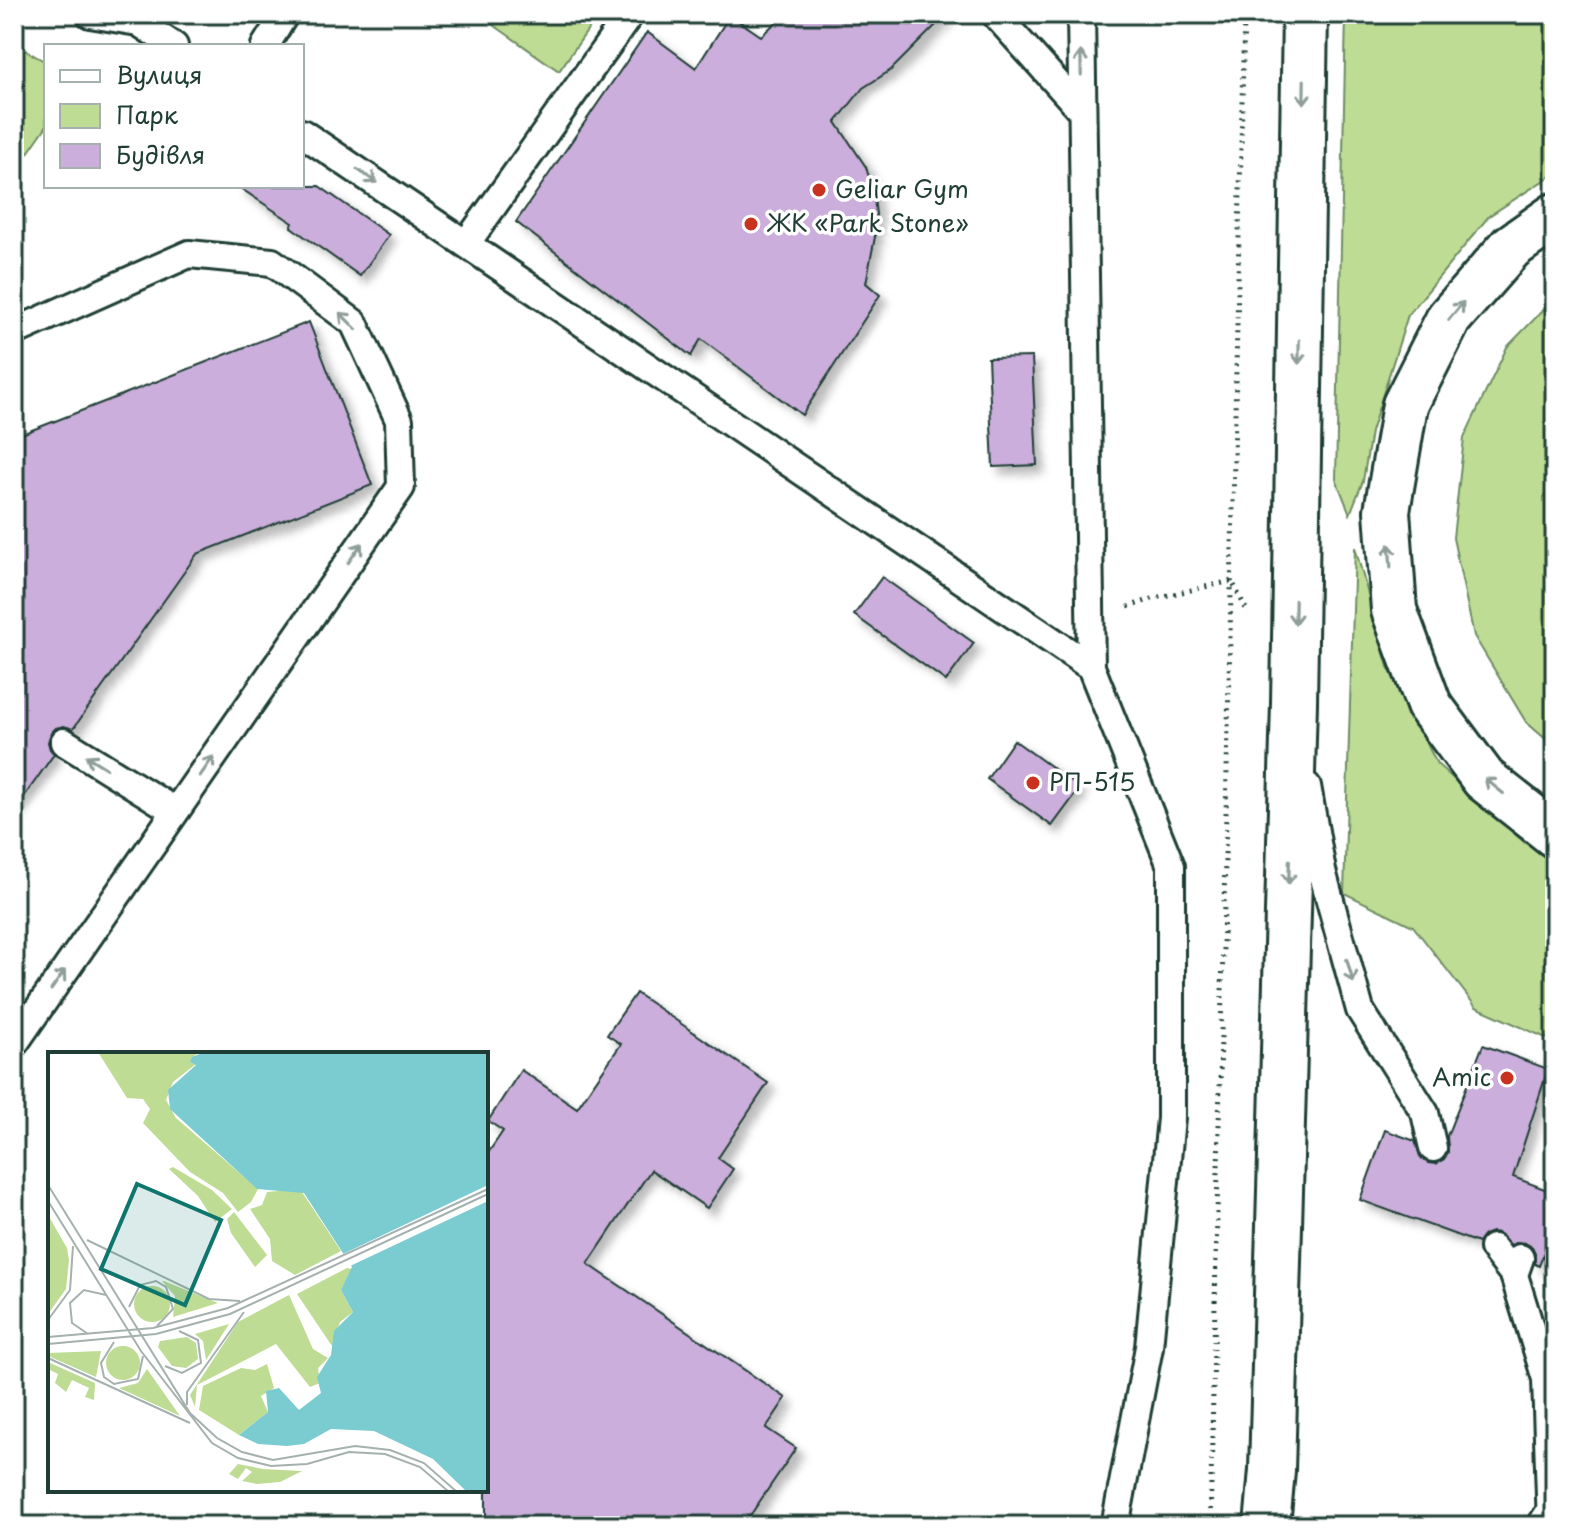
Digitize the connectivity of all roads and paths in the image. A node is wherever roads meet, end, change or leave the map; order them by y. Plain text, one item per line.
1 (90, 14) edge
2 (285, 14) edge
3 (630, 14) edge
4 (995, 14) edge
5 (1081, 14) edge
6 (1244, 14) edge
7 (1305, 14) edge
8 (171, 44) edge
9 (266, 44) edge
10 (1082, 111) junction
11 (304, 134) edge
12 (1555, 216) edge
13 (466, 244) junction
14 (14, 332) edge
15 (1232, 581) junction
16 (1090, 620) junction
17 (1252, 622) dead end
18 (1091, 667) junction
19 (1294, 703) junction
20 (64, 742) dead end
21 (175, 811) junction
22 (1555, 835) edge
23 (14, 1044) edge
24 (1433, 1148) dead end
25 (1493, 1248) dead end
26 (1555, 1520) edge
27 (1115, 1526) edge
28 (1210, 1526) edge
29 (1267, 1526) edge
30 (1551, 1526) edge

1 - 8 lane
2 - 9 lane
3 - 13 lane
4 - 10 lane
10 -> 5 lane
6 - 15 path
7 -> 19 main road
10 - 16 lane
11 -> 13 lane
22 -> 12 main road
13 - 18 lane
21 -> 14 lane
15 - 16 path
15 - 17 path
15 - 28 path
16 - 18 lane
18 - 27 lane
19 -> 24 lane
19 -> 29 main road
21 -> 20 lane
23 -> 21 lane
25 - 30 lane
26 - 30 main road

